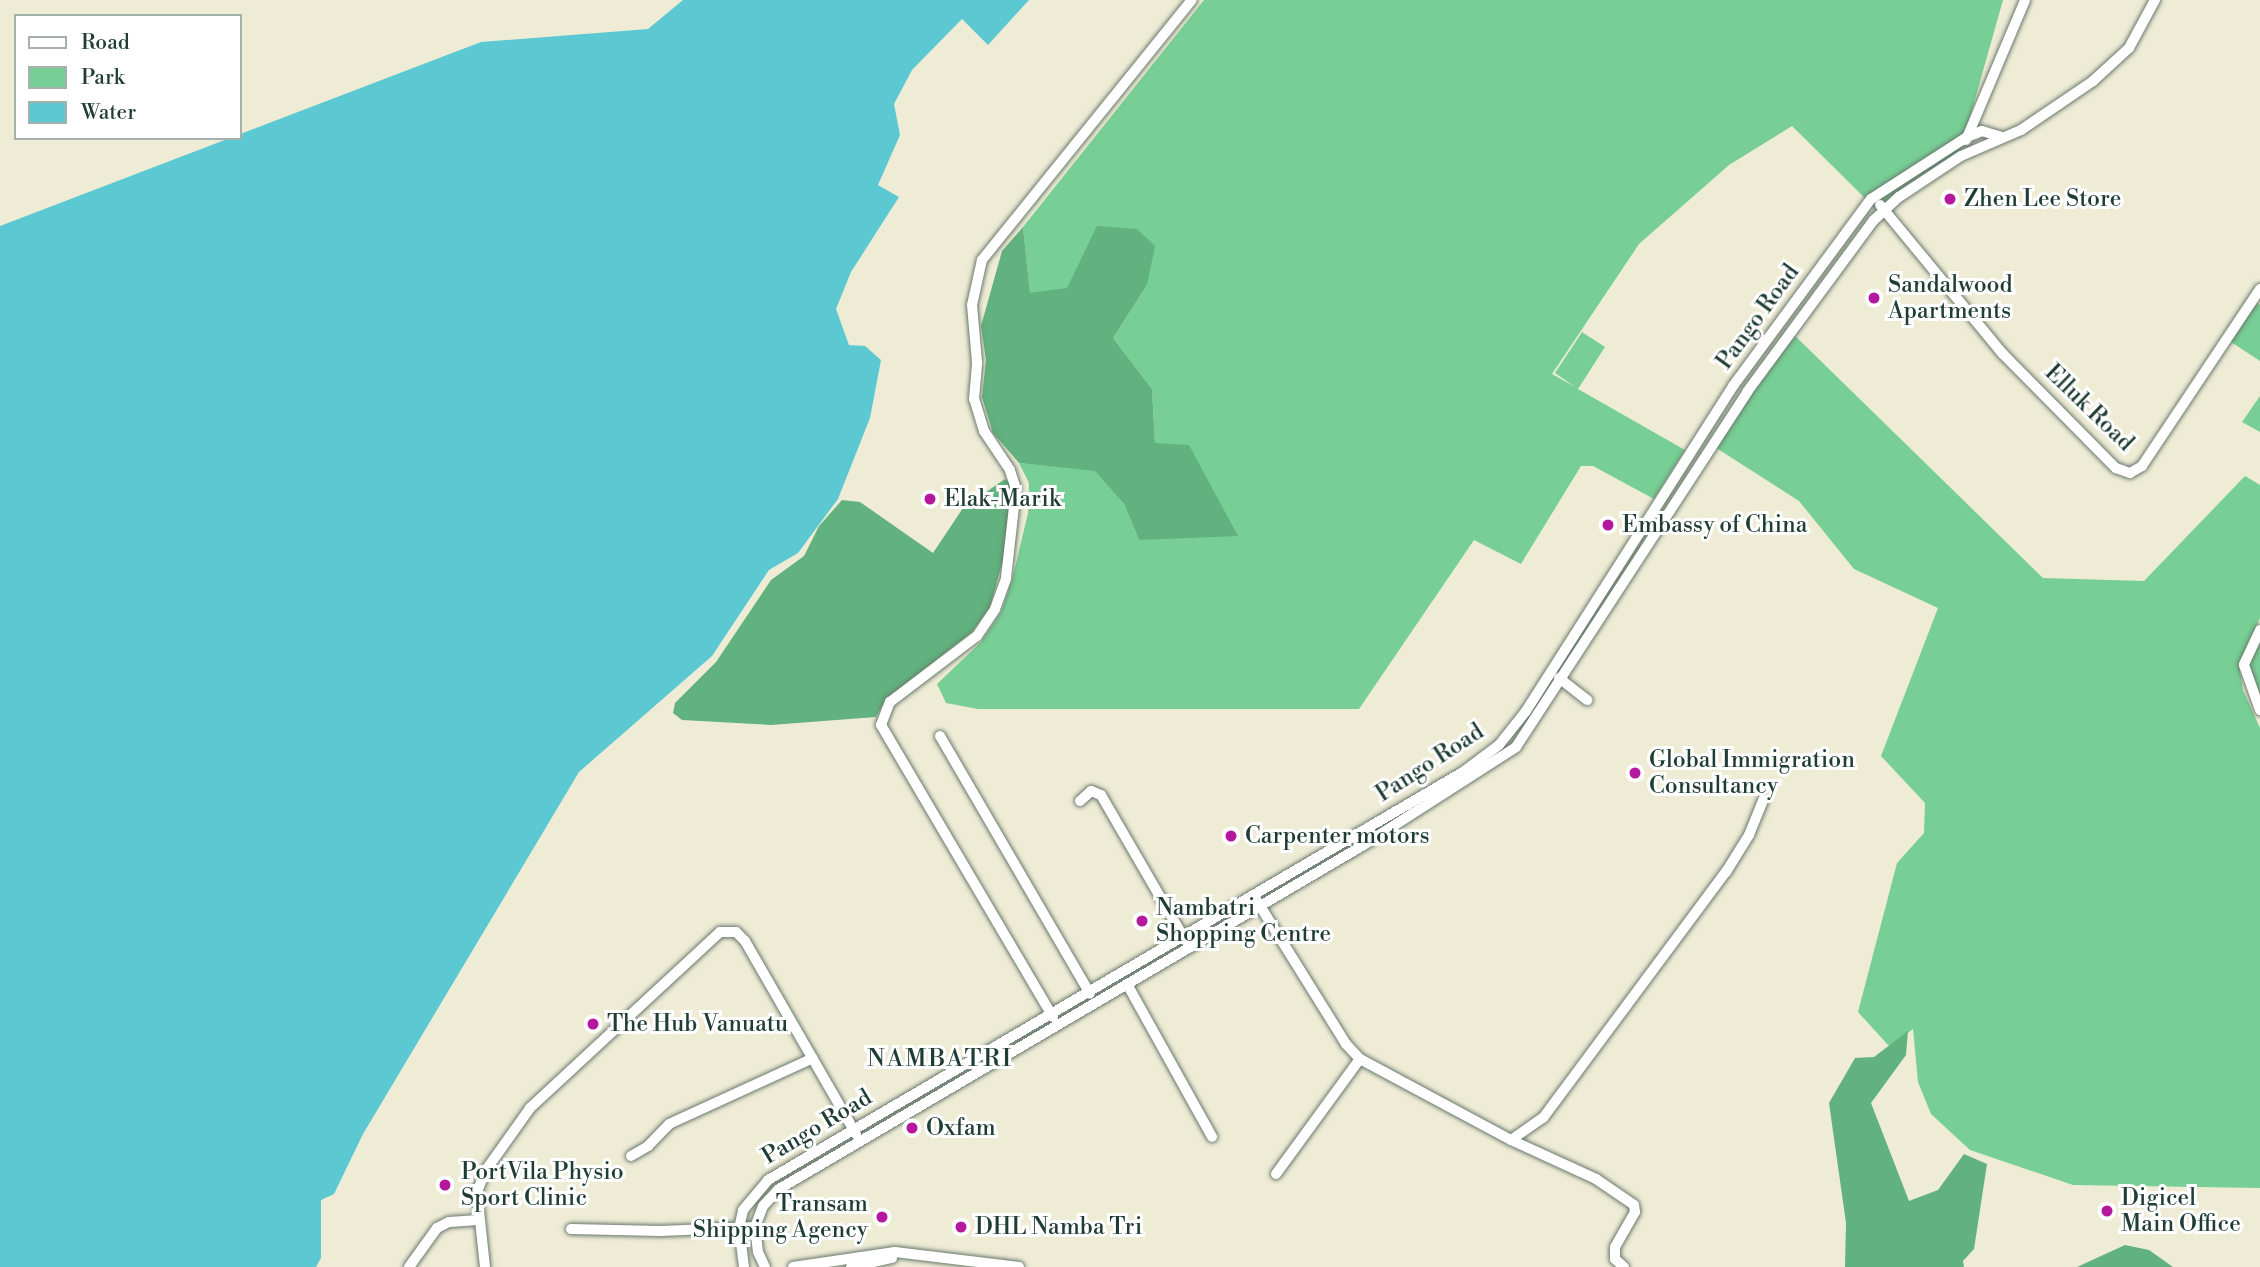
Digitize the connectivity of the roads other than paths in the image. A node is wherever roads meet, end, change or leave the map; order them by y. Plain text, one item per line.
1 (1192, 0) edge
2 (2025, 0) edge
3 (2155, 0) edge
4 (1967, 136) junction
5 (2002, 137) junction
6 (1961, 156) junction
7 (1873, 198) junction
8 (1885, 209) junction
9 (2260, 289) edge
10 (2260, 630) edge
11 (1551, 673) junction
12 (1563, 680) junction
13 (1587, 700) dead end
14 (2260, 710) edge
15 (940, 736) dead end
16 (1763, 800) dead end
17 (1080, 801) dead end
18 (1253, 895) junction
19 (1259, 905) junction
20 (1181, 934) junction
21 (1190, 948) junction
22 (1127, 984) junction
23 (1087, 989) junction
24 (1096, 1002) junction
25 (1049, 1011) junction
26 (1058, 1025) junction
27 (813, 1058) junction
28 (1360, 1059) junction
29 (854, 1130) junction
30 (1212, 1137) dead end
31 (1511, 1140) junction
32 (860, 1142) junction
33 (631, 1156) dead end
34 (1276, 1174) dead end
35 (478, 1220) junction
36 (755, 1227) junction
37 (738, 1228) junction
38 (572, 1229) dead end
39 (919, 1254) junction
40 (409, 1267) edge
41 (485, 1267) edge
42 (744, 1267) edge
43 (765, 1267) edge
44 (793, 1267) edge
45 (851, 1267) edge
46 (1019, 1267) edge
47 (1623, 1267) edge

1 - 25 street
2 - 4 street
3 - 5 street, Pango Road
4 - 5 street
4 - 6 street
4 - 7 street, Pango Road
5 - 6 street, Pango Road
6 - 8 street, Pango Road
7 - 8 street, Elluk Road
7 - 11 street, Pango Road
8 - 9 street, Elluk Road
8 - 12 street, Pango Road
10 - 14 street
11 - 12 street
11 - 18 street, Pango Road
12 - 13 street
12 - 19 street, Pango Road
15 - 23 street
16 - 31 street
17 - 20 street
18 - 19 street
18 - 20 street, Pango Road
19 - 21 street, Pango Road
19 - 28 street
20 - 21 street
20 - 23 street, Pango Road
21 - 22 street, Pango Road
22 - 24 street, Pango Road
22 - 30 street
23 - 24 street
23 - 25 street, Pango Road
24 - 26 street, Pango Road
25 - 26 street
25 - 29 street, Pango Road
26 - 32 street, Pango Road
27 - 29 street
27 - 33 street
27 - 35 street
28 - 31 street
28 - 34 street
29 - 32 street
29 - 37 street, Pango Road
31 - 47 street
32 - 36 street, Pango Road
35 - 40 street
35 - 41 street
36 - 37 street
36 - 43 street
37 - 38 street
37 - 42 street, Pango Road
39 - 44 street
39 - 45 street
39 - 46 street

